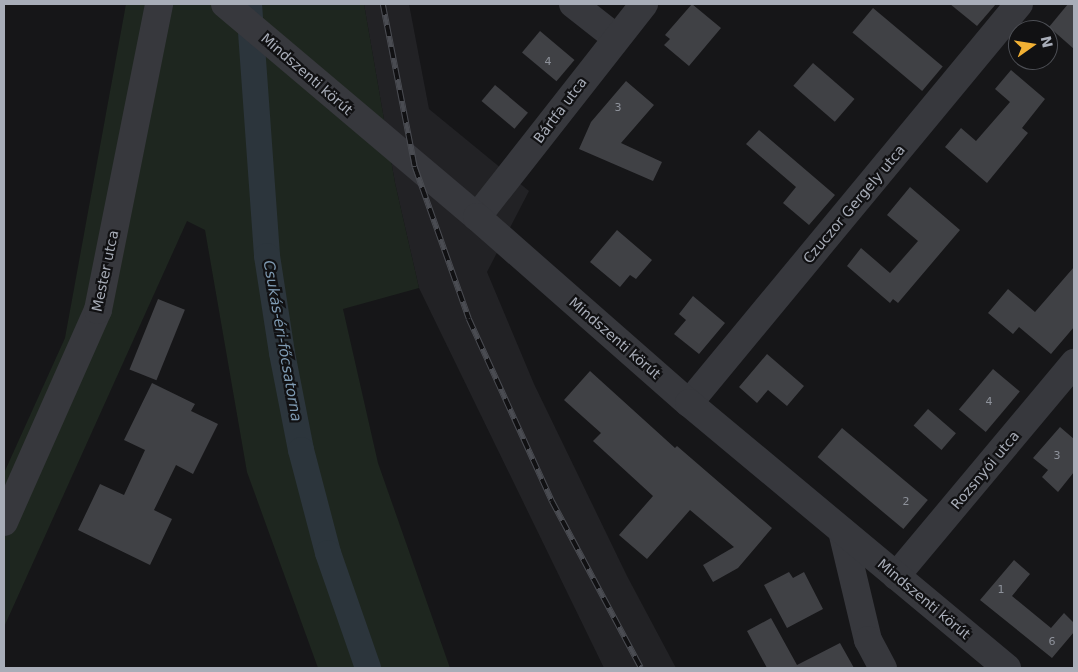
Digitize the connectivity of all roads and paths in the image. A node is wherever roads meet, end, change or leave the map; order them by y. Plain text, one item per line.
1 (158, 4) edge
2 (225, 4) edge
3 (573, 4) edge
4 (644, 4) edge
5 (1019, 4) edge
6 (615, 38) junction
7 (477, 217) junction
8 (1074, 363) edge
9 (689, 404) junction
10 (4, 522) edge
11 (842, 531) junction
12 (896, 576) junction
13 (883, 668) edge
14 (1007, 668) edge

1 - 10 street, Mester utca
2 - 7 street, Mindszenti körút
3 - 6 street
4 - 6 street, Bártfa utca
5 - 9 street, Czuczor Gergely utca
6 - 7 street, Bártfa utca
7 - 9 street, Mindszenti körút
8 - 12 street, Rozsnyói utca
9 - 11 street, Mindszenti körút
11 - 12 street, Mindszenti körút
11 - 13 street
12 - 14 street, Mindszenti körút

